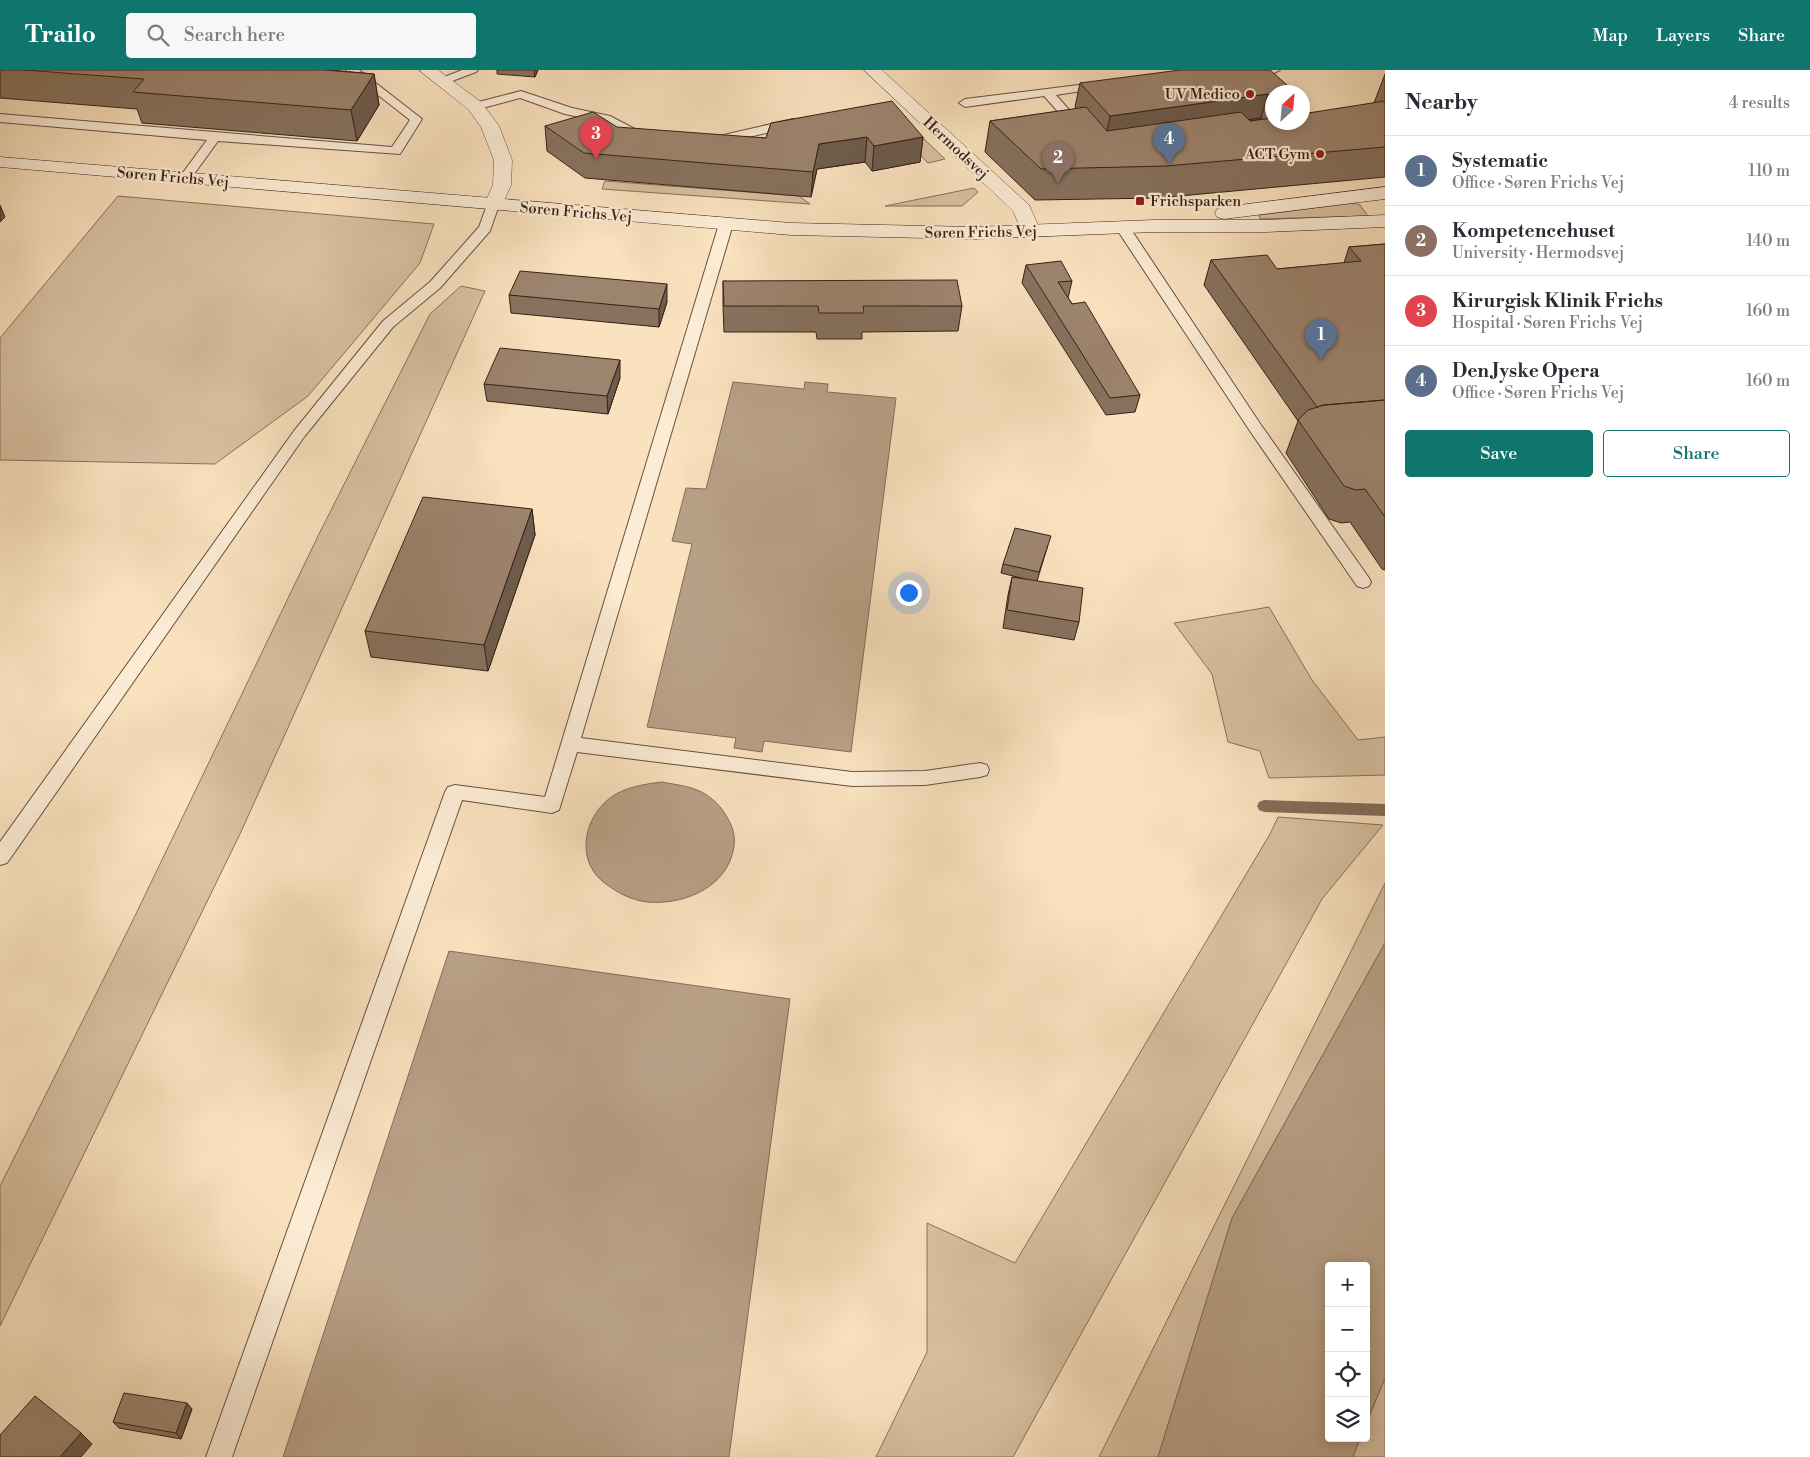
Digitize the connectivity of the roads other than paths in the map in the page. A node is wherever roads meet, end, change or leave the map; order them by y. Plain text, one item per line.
1 (352, 70) edge
2 (427, 70) edge
3 (472, 70) edge
4 (872, 70) edge
5 (1246, 70) edge
6 (1274, 70) edge
7 (443, 81) junction
8 (1115, 83) edge
9 (1047, 92) junction
10 (904, 99) junction
11 (885, 103) edge
12 (966, 103) dead end
13 (475, 106) junction
14 (0, 118) edge
15 (810, 120) edge
16 (215, 137) junction
17 (659, 140) edge
18 (1090, 141) edge
19 (696, 144) edge
20 (0, 162) edge
21 (185, 178) junction
22 (1385, 193) edge
23 (494, 205) junction
24 (1385, 221) edge
25 (726, 224) junction
26 (1154, 226) junction
27 (1123, 228) junction
28 (1031, 232) junction
29 (1363, 582) dead end
30 (570, 744) junction
31 (980, 770) dead end
32 (0, 856) edge
33 (219, 1457) edge

1 - 16 lane
2 - 7 street
3 - 7 lane
4 - 10 street, Hermodsvej
5 - 6 lane
7 - 13 street
8 - 9 lane
9 - 12 lane
9 - 18 lane
10 - 11 lane
10 - 28 street, Hermodsvej
13 - 17 lane
13 - 23 street
14 - 16 lane
15 - 19 lane
16 - 21 lane
20 - 21 street, Søren Frichs Vej
21 - 23 street, Søren Frichs Vej
22 - 26 street, Søren Frichs Vej
23 - 25 street, Søren Frichs Vej
23 - 32 lane
24 - 26 street, Søren Frichs Vej
25 - 28 street, Søren Frichs Vej
25 - 30 lane
26 - 27 street, Søren Frichs Vej
27 - 28 street, Søren Frichs Vej
27 - 29 lane
30 - 31 lane
30 - 33 lane

